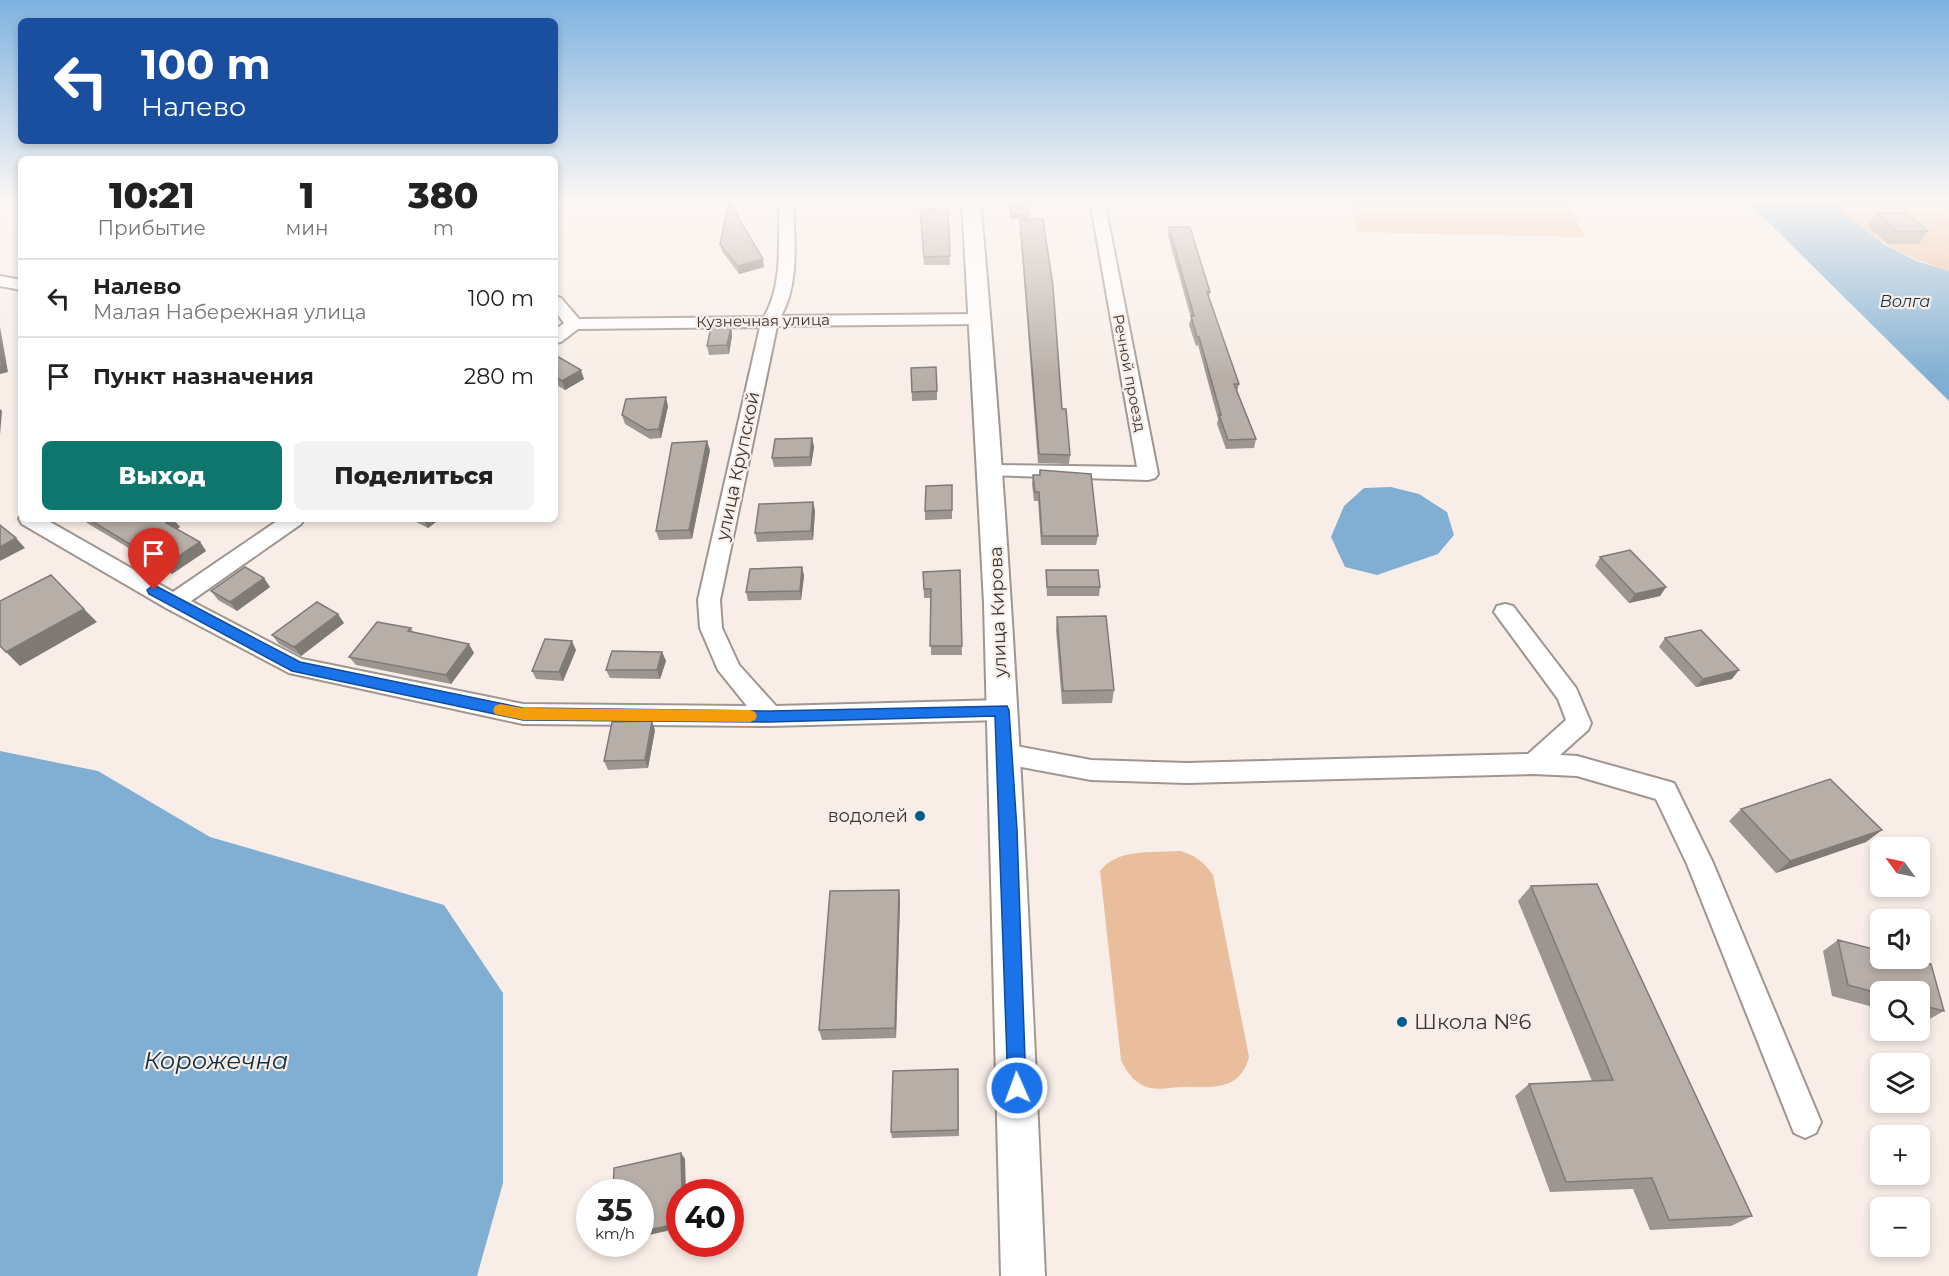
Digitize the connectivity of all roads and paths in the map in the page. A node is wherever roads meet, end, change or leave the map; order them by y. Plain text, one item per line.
1 (786, 260) edge
2 (976, 260) edge
3 (1108, 260) edge
4 (0, 281) edge
5 (18, 284) edge
6 (558, 305) edge
7 (981, 319) junction
8 (770, 321) junction
9 (574, 324) junction
10 (558, 336) edge
11 (992, 471) junction
12 (33, 522) edge
13 (290, 522) edge
14 (174, 602) junction
15 (1506, 612) dead end
16 (1002, 710) junction
17 (770, 716) junction
18 (1005, 754) junction
19 (1533, 764) junction
20 (1805, 1122) dead end
21 (1023, 1276) edge

1 - 8 street, улица Крупской
2 - 7 street, улица Кирова
3 - 11 street, Речной проезд
4 - 5 street
6 - 9 street
7 - 8 street, Кузнечная улица
7 - 11 street, улица Кирова
8 - 9 street, Кузнечная улица
8 - 17 street, улица Крупской
9 - 10 street
11 - 16 street, улица Кирова
12 - 14 street
13 - 14 street
14 - 17 street
15 - 19 street
16 - 17 street
16 - 18 street, улица Кирова
18 - 19 street
18 - 21 street, улица Кирова
19 - 20 street

